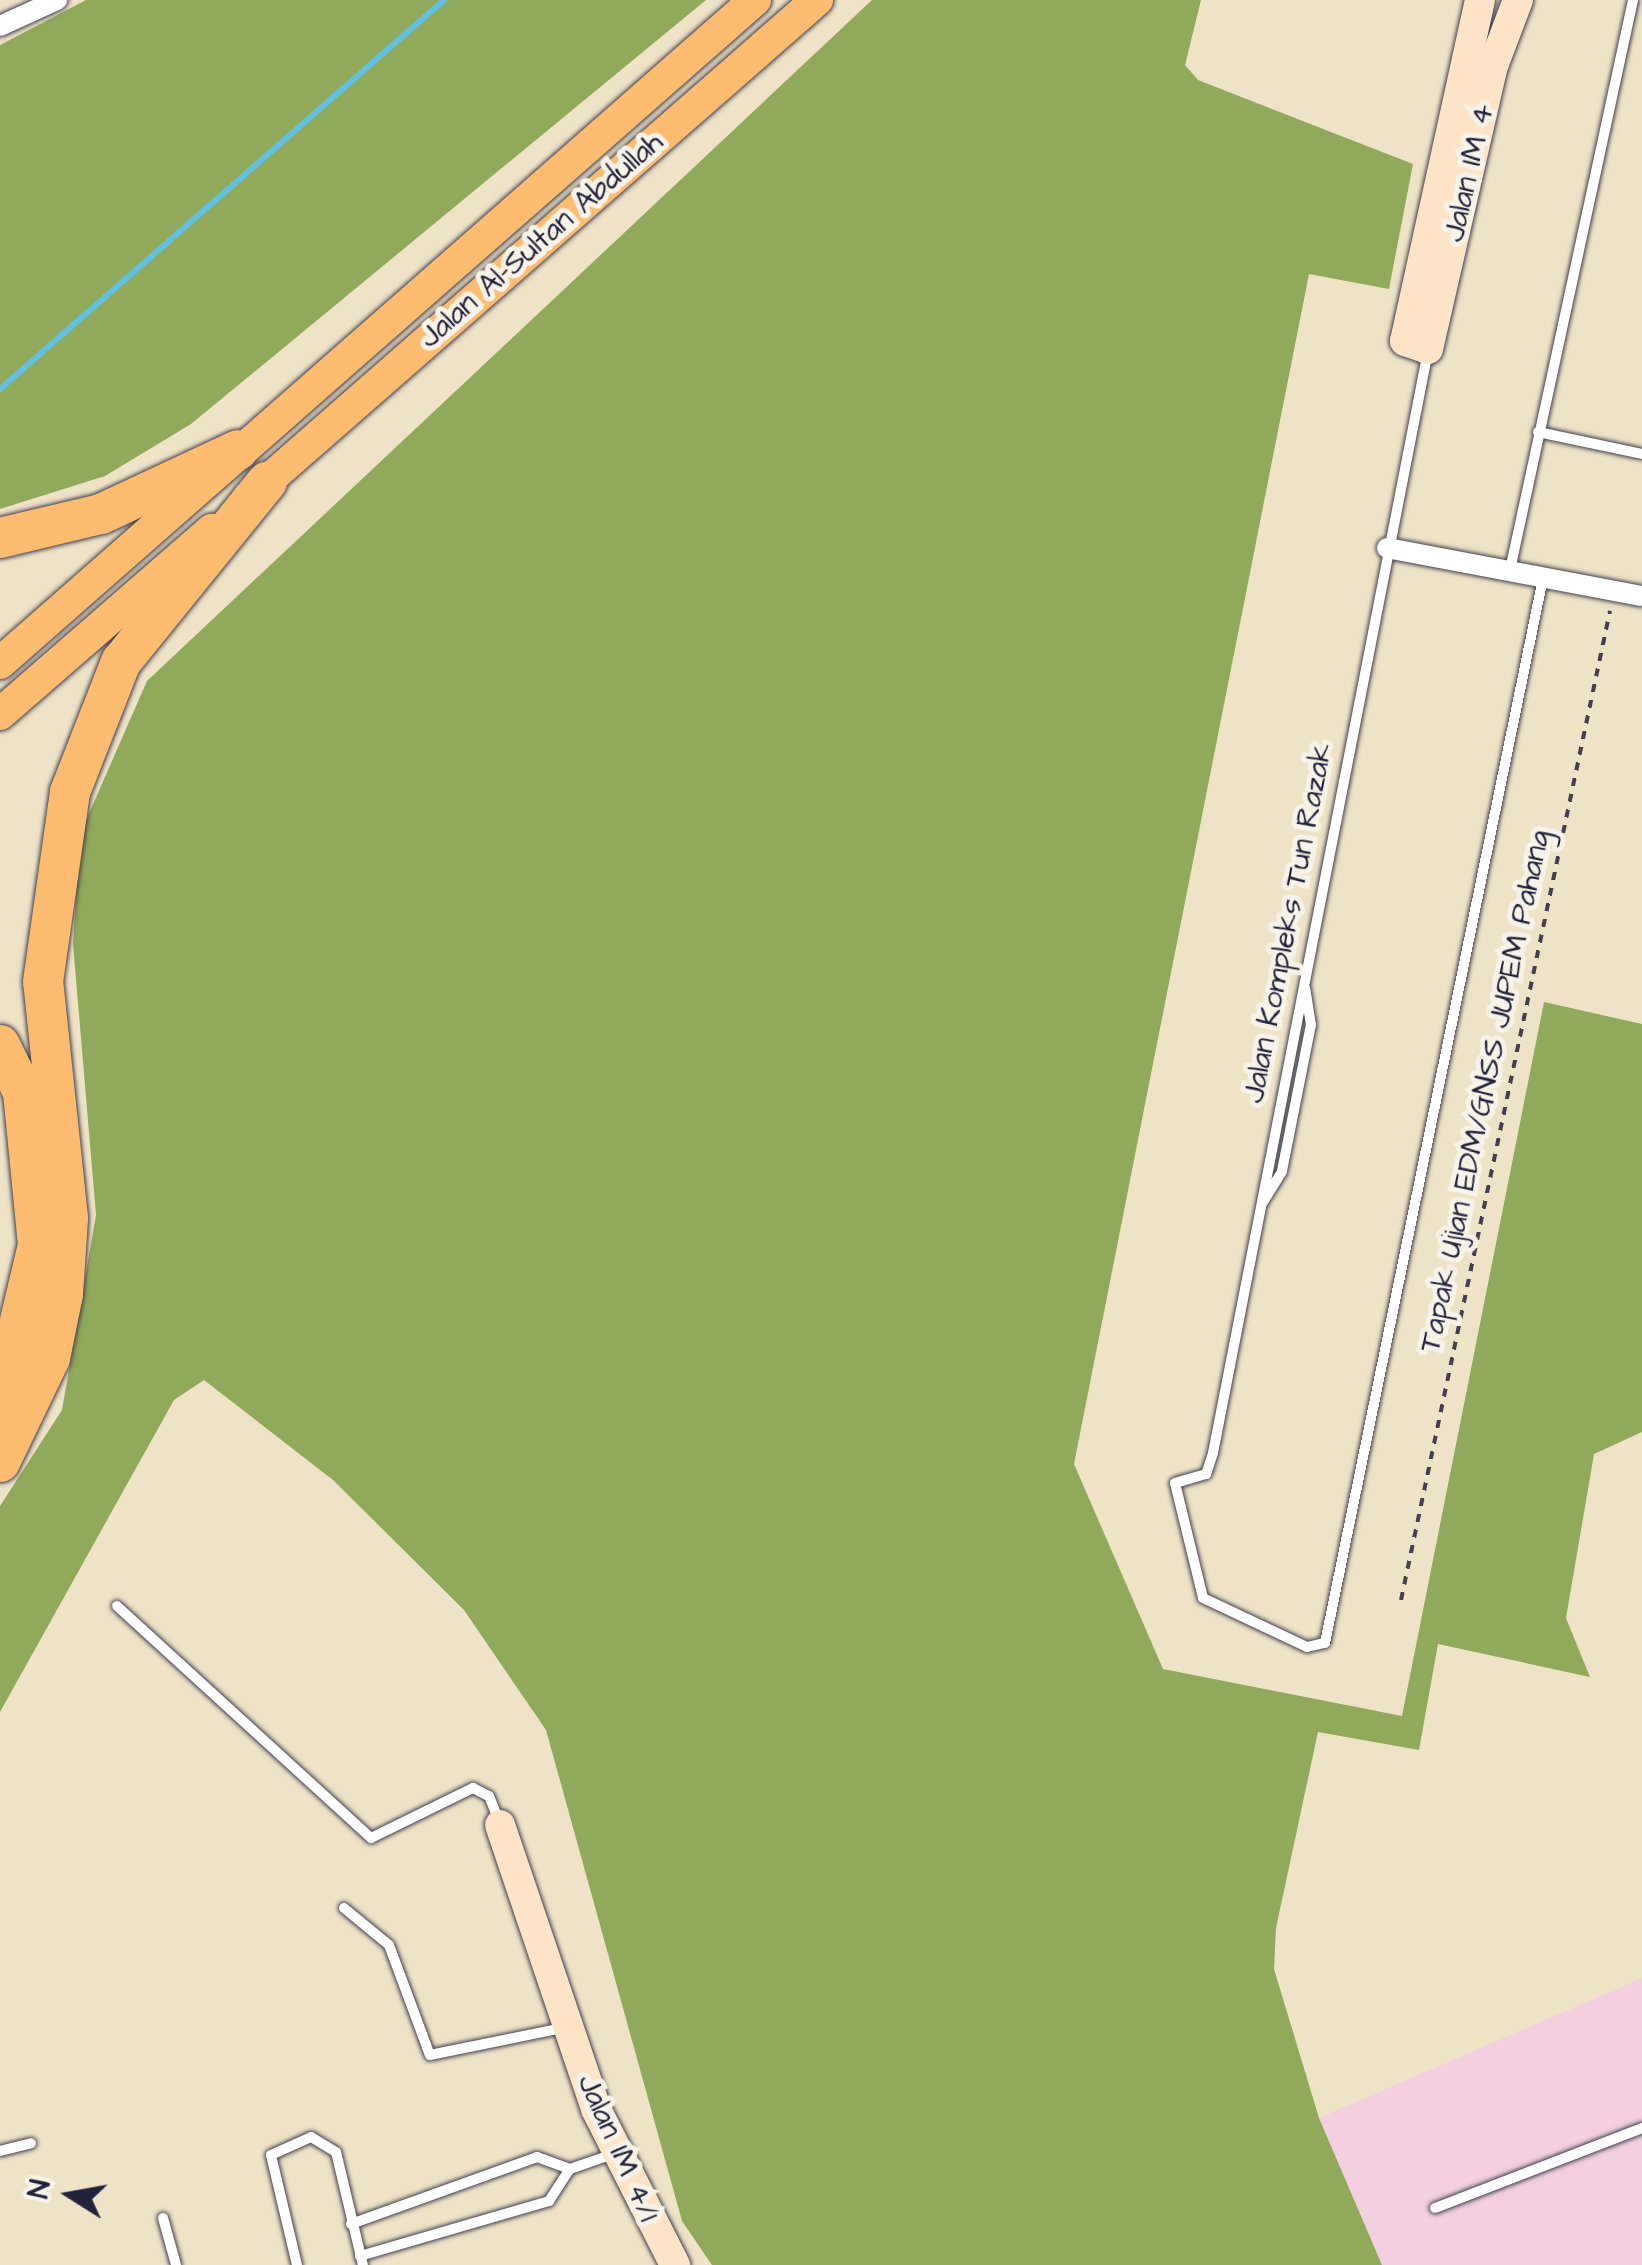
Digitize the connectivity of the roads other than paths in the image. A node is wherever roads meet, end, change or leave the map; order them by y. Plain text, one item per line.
1 (57, 0) edge
2 (755, 0) edge
3 (817, 0) edge
4 (1480, 0) edge
5 (1518, 0) edge
6 (1634, 0) edge
7 (0, 26) edge
8 (1417, 345) junction
9 (1538, 432) junction
10 (238, 450) junction
11 (1642, 454) edge
12 (267, 482) junction
13 (0, 538) edge
14 (1388, 548) junction
15 (1510, 572) junction
16 (1543, 578) junction
17 (1642, 596) edge
18 (0, 663) edge
19 (0, 714) edge
20 (0, 1046) edge
21 (0, 1405) edge
22 (0, 1462) edge
23 (117, 1606) dead end
24 (500, 1825) joint
25 (344, 1908) dead end
26 (568, 2026) junction
27 (1642, 2128) edge
28 (30, 2143) dead end
29 (0, 2151) edge
30 (614, 2154) junction
31 (570, 2169) junction
32 (1435, 2208) dead end
33 (163, 2218) dead end
34 (351, 2224) junction
35 (362, 2260) edge
36 (176, 2265) edge
37 (297, 2265) edge
38 (675, 2265) edge

1 - 7 street
2 - 10 main road, Jalan Al-Sultan Abdullah
3 - 12 main road, Jalan Al-Sultan Abdullah
4 - 8 street, Jalan IM 4
5 - 8 street, Jalan IM 4
6 - 9 lane
8 - 14 lane, Jalan Kompleks Tun Razak
9 - 11 lane
9 - 15 lane
10 - 13 highway
10 - 18 main road, Jalan Al-Sultan Abdullah
12 - 19 main road, Jalan Al-Sultan Abdullah
12 - 22 highway
14 - 15 street
14 - 16 lane, Jalan Kompleks Tun Razak
15 - 16 street
16 - 17 street
20 - 21 highway
23 - 24 lane
24 - 26 street, Jalan IM 4/1
25 - 26 lane
26 - 30 street, Jalan IM 4/1
27 - 32 lane
28 - 29 lane
30 - 31 lane
30 - 38 street, Jalan IM 4/1
31 - 34 lane
31 - 35 lane
33 - 36 lane
34 - 35 lane
34 - 37 lane

